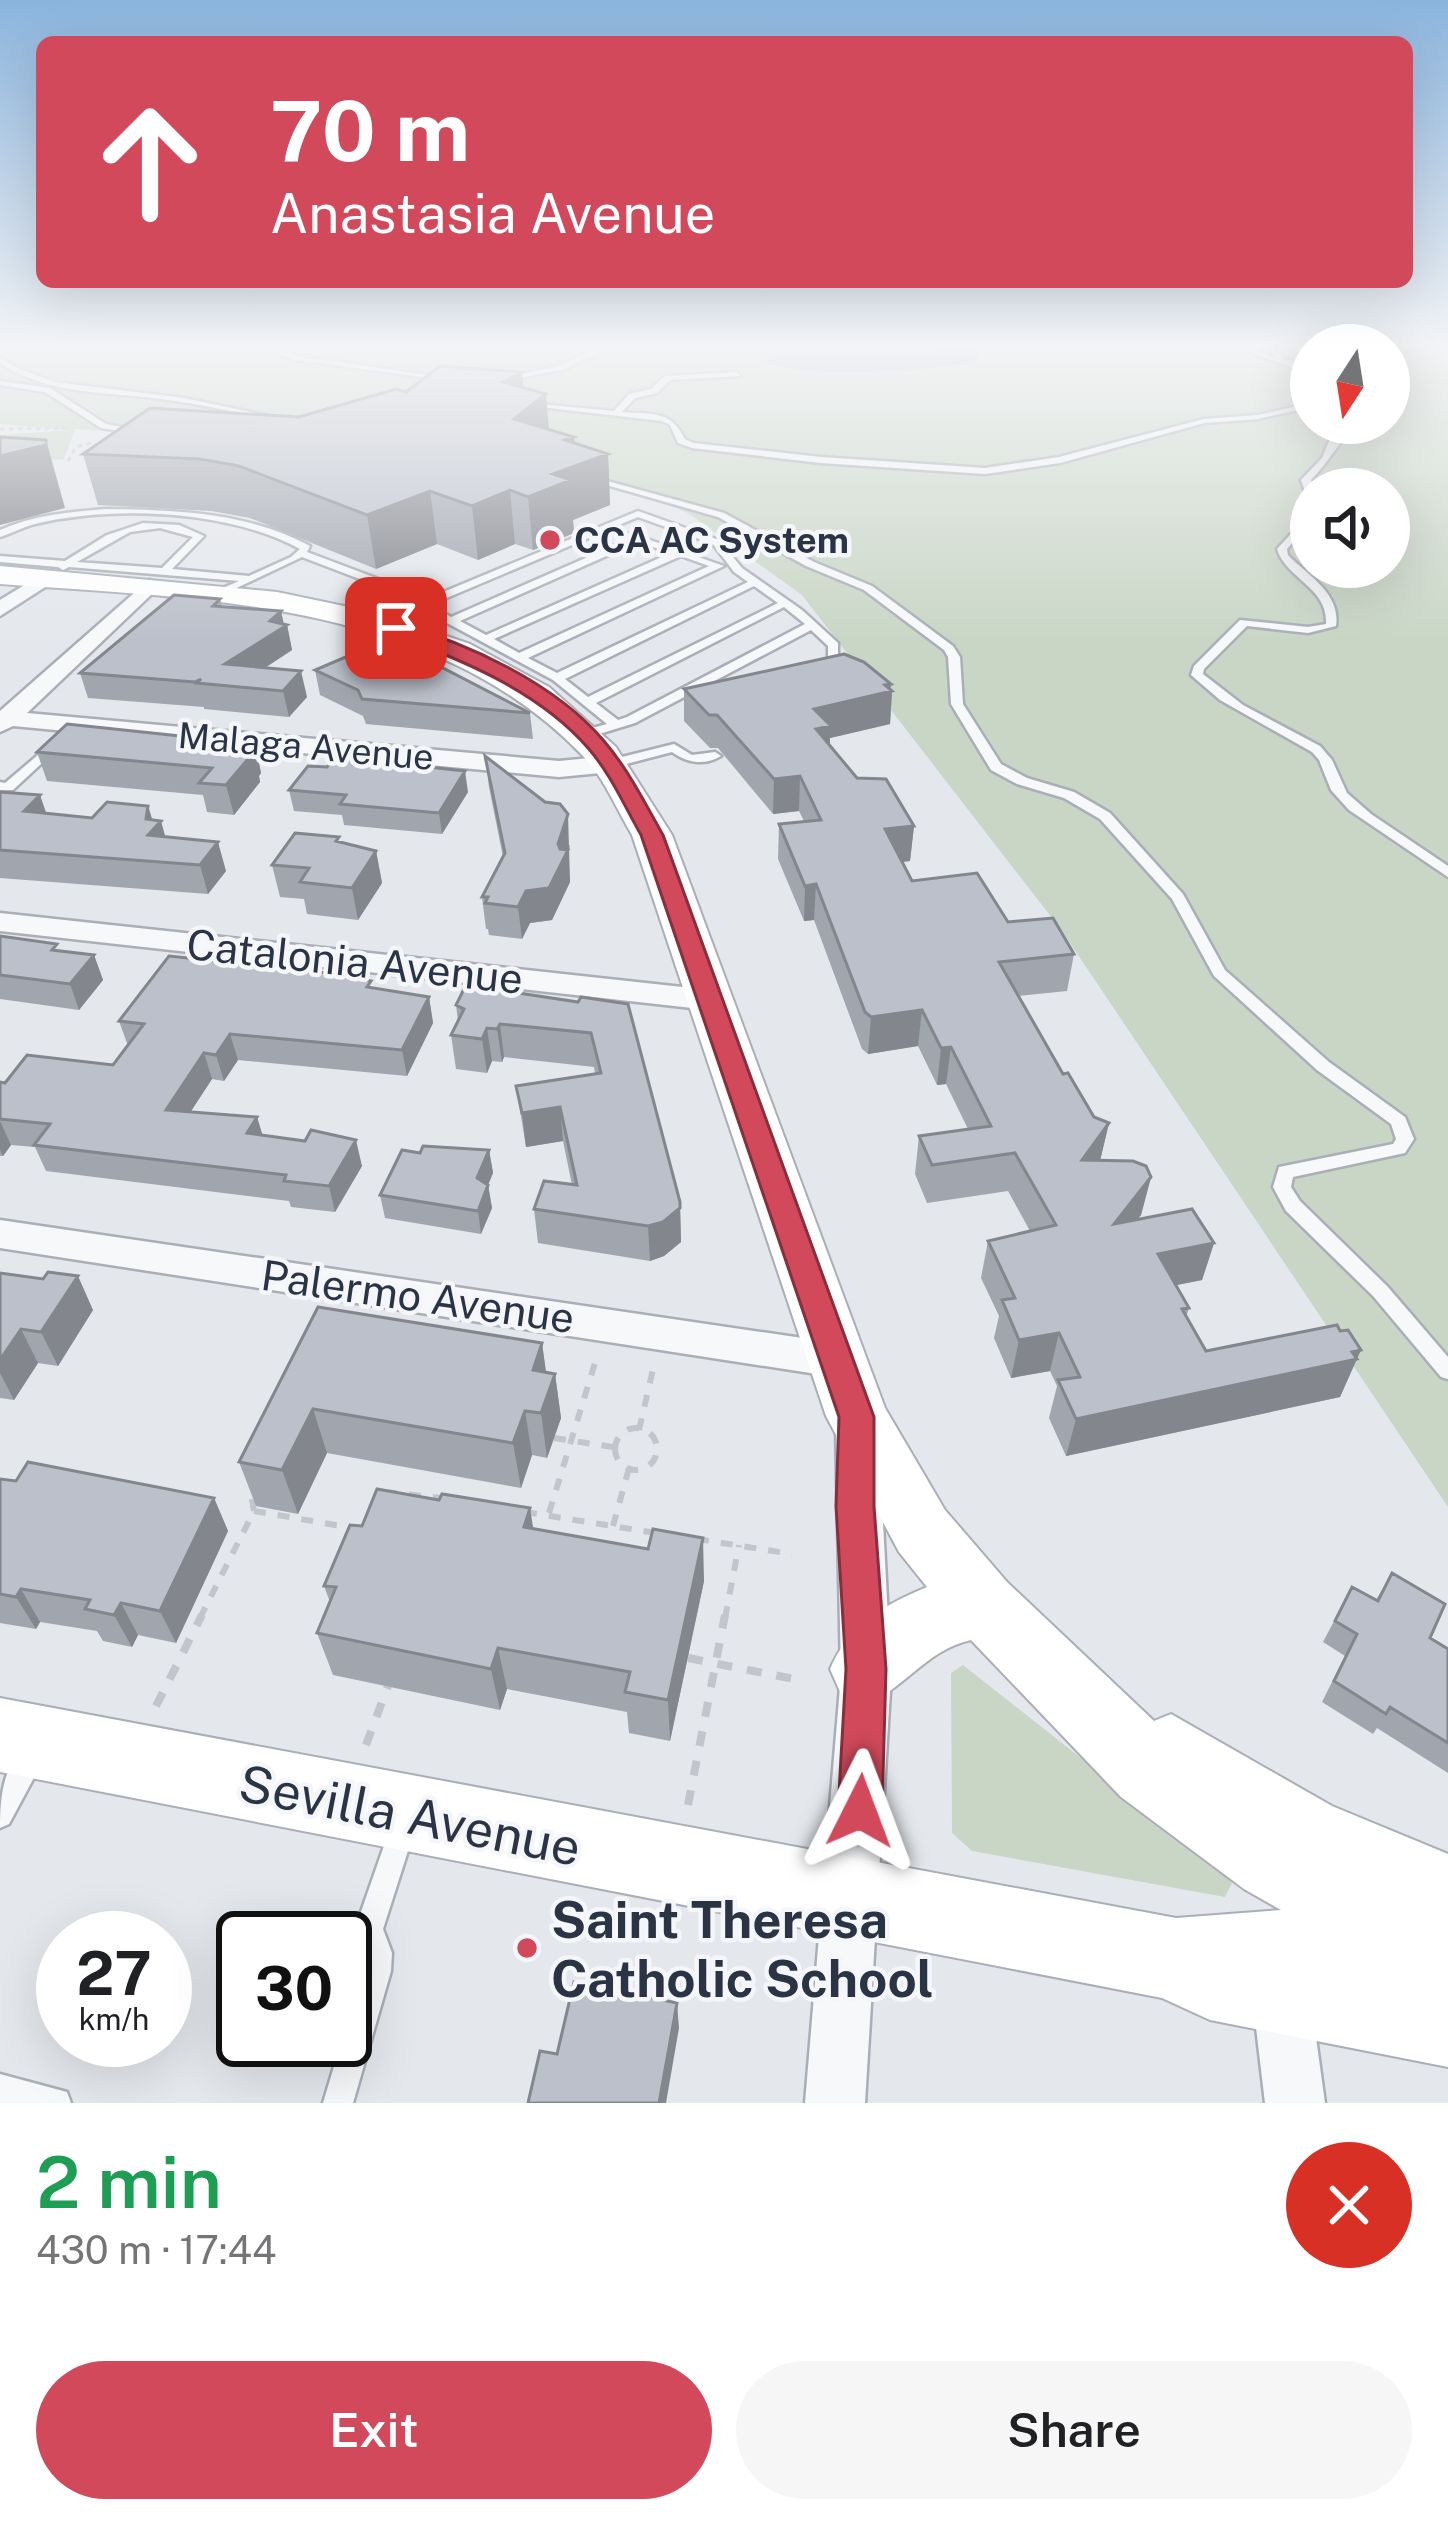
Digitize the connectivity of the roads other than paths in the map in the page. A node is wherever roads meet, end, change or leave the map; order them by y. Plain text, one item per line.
1 (693, 445) edge
2 (1116, 445) edge
3 (585, 476) edge
4 (606, 529) junction
5 (0, 534) edge
6 (639, 538) junction
7 (303, 554) junction
8 (680, 554) junction
9 (0, 559) edge
10 (717, 566) junction
11 (738, 570) junction
12 (56, 571) junction
13 (0, 575) edge
14 (156, 579) junction
15 (754, 582) junction
16 (234, 585) junction
17 (1316, 588) edge
18 (785, 603) junction
19 (426, 604) junction
20 (0, 610) edge
21 (454, 619) junction
22 (378, 623) junction
23 (812, 625) junction
24 (488, 638) junction
25 (520, 656) junction
26 (832, 665) edge
27 (557, 677) junction
28 (2, 721) edge
29 (600, 731) junction
30 (52, 747) edge
31 (715, 755) dead end
32 (0, 786) edge
33 (1448, 873) edge
34 (0, 922) edge
35 (710, 1000) junction
36 (0, 1234) edge
37 (1448, 1371) edge
38 (846, 1388) junction
39 (983, 1605) junction
40 (866, 1669) junction
41 (20, 1739) edge
42 (407, 1814) junction
43 (0, 1815) edge
44 (853, 1898) junction
45 (1442, 1936) edge
46 (1175, 1959) junction
47 (1281, 1994) junction
48 (1448, 2025) edge
49 (0, 2089) edge
50 (56, 2103) edge
51 (338, 2103) edge
52 (835, 2103) edge
53 (1295, 2103) edge

1 - 2 lane
3 - 37 lane
4 - 6 lane
4 - 11 lane
4 - 19 lane
5 - 7 lane
6 - 8 lane
6 - 21 lane
7 - 16 lane
7 - 19 lane
8 - 10 lane
8 - 24 lane
9 - 12 lane
10 - 11 lane
10 - 25 lane
11 - 15 lane
12 - 13 street
12 - 14 street
12 - 14 lane
12 - 20 street
14 - 16 street
14 - 28 street
15 - 18 lane
15 - 27 lane
16 - 22 street
17 - 33 lane
18 - 23 lane
18 - 29 lane
19 - 21 lane
19 - 22 lane
21 - 24 lane
22 - 29 street
23 - 26 lane
23 - 29 lane
24 - 25 lane
25 - 27 lane
27 - 29 lane
28 - 29 street, Malaga Avenue
29 - 31 lane
29 - 35 street
30 - 32 lane
34 - 35 street, Catalonia Avenue
35 - 38 street
36 - 38 street, Palermo Avenue
38 - 39 street
38 - 40 street
39 - 40 street
39 - 45 street
40 - 44 street
41 - 42 street, Sevilla Avenue
41 - 43 lane
42 - 44 street, Sevilla Avenue
42 - 51 lane
44 - 46 street, Sevilla Avenue
44 - 52 street
45 - 46 street, Sevilla Avenue
46 - 47 street, Sevilla Avenue
47 - 48 street, Sevilla Avenue
47 - 53 street
49 - 50 lane

